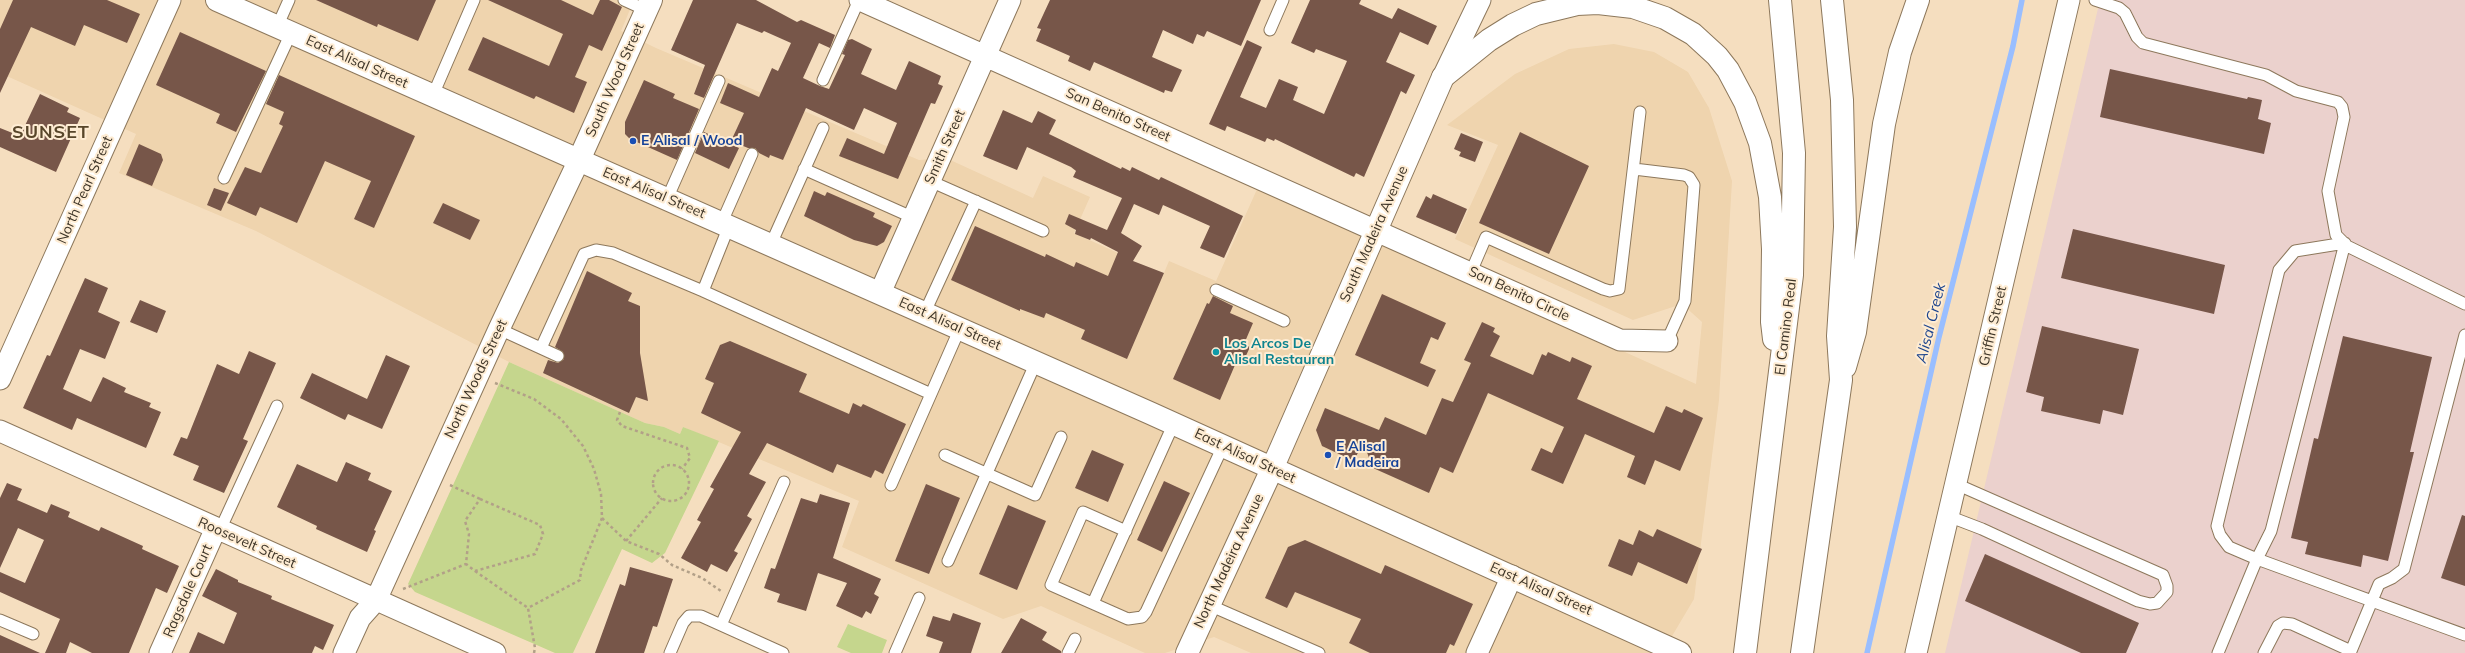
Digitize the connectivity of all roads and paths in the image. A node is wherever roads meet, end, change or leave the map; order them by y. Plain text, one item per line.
1 (170, 0) edge
2 (217, 0) edge
3 (289, 0) edge
4 (474, 0) edge
5 (624, 0) edge
6 (860, 0) edge
7 (1010, 0) edge
8 (1283, 0) edge
9 (1479, 0) edge
10 (1780, 0) edge
11 (1832, 0) edge
12 (1918, 0) edge
13 (2070, 0) edge
14 (2095, 0) edge
15 (649, 5) edge
16 (284, 30) junction
17 (1270, 30) dead end
18 (985, 56) junction
19 (1443, 77) junction
20 (823, 80) dead end
21 (718, 81) dead end
22 (433, 95) junction
23 (1640, 112) dead end
24 (823, 128) dead end
25 (752, 154) dead end
26 (579, 160) junction
27 (804, 169) junction
28 (1634, 169) junction
29 (224, 178) dead end
30 (930, 181) junction
31 (667, 199) junction
32 (976, 201) junction
33 (914, 218) junction
34 (725, 224) junction
35 (1376, 230) junction
36 (1043, 231) dead end
37 (2345, 243) junction
38 (771, 244) junction
39 (1471, 272) junction
40 (1216, 290) dead end
41 (703, 291) junction
42 (880, 293) junction
43 (2465, 304) edge
44 (925, 312) junction
45 (1284, 321) dead end
46 (960, 328) junction
47 (499, 329) junction
48 (2465, 335) edge
49 (1667, 341) joint
50 (541, 348) junction
51 (558, 356) dead end
52 (1036, 362) junction
53 (477, 376) junction
54 (1780, 379) junction
55 (0, 380) edge
56 (1841, 380) junction
57 (931, 394) junction
58 (277, 406) dead end
59 (620, 412) dead end
60 (1174, 423) junction
61 (0, 431) edge
62 (1061, 437) dead end
63 (1223, 446) junction
64 (945, 455) dead end
65 (682, 469) junction
66 (1272, 469) junction
67 (986, 473) junction
68 (431, 477) junction
69 (784, 482) dead end
70 (1956, 484) junction
71 (891, 485) dead end
72 (662, 498) junction
73 (480, 499) junction
74 (1948, 516) junction
75 (602, 518) junction
76 (218, 529) junction
77 (1126, 531) junction
78 (626, 540) junction
79 (2257, 559) junction
80 (948, 561) dead end
81 (466, 564) junction
82 (475, 571) junction
83 (1512, 576) junction
84 (919, 598) dead end
85 (732, 599) junction
86 (376, 600) junction
87 (2371, 600) junction
88 (1093, 604) junction
89 (1209, 605) junction
90 (528, 608) junction
91 (0, 620) edge
92 (721, 626) junction
93 (33, 634) dead end
94 (2465, 635) edge
95 (1075, 639) dead end
96 (1746, 644) edge
97 (2355, 652) edge
98 (160, 653) edge
99 (344, 653) edge
100 (495, 653) edge
101 (534, 653) edge
102 (670, 653) edge
103 (783, 653) edge
104 (895, 653) edge
105 (1068, 653) edge
106 (1186, 653) edge
107 (1319, 653) edge
108 (1477, 653) edge
109 (1680, 653) edge
110 (1802, 653) edge
111 (1916, 653) edge
112 (2218, 653) edge
113 (2264, 653) edge

1 - 55 street, North Pearl Street
2 - 16 main road, East Alisal Street
3 - 16 lane
4 - 22 lane
5 - 15 lane
6 - 18 street, San Benito Street
6 - 20 lane
7 - 18 street, Smith Street
8 - 17 lane
9 - 19 street, South Madeira Avenue
10 - 54 main road, El Camino Real
11 - 56 main road
12 - 56 main road
13 - 70 street, Griffin Street
14 - 37 lane
15 - 26 main road, South Wood Street
16 - 22 main road, East Alisal Street
16 - 29 lane
18 - 30 street, Smith Street
18 - 35 street, San Benito Street
19 - 35 main road, South Madeira Avenue
19 - 54 main road
21 - 31 lane
22 - 26 main road, East Alisal Street
23 - 28 lane
24 - 27 lane
25 - 34 lane
26 - 31 main road, East Alisal Street
26 - 47 street, North Woods Street
27 - 33 lane
27 - 38 lane
28 - 39 lane
28 - 49 lane
30 - 32 lane
30 - 33 street, Smith Street
31 - 34 main road, East Alisal Street
32 - 36 lane
32 - 44 lane
33 - 42 street, Smith Street
34 - 38 main road, East Alisal Street
34 - 41 lane
35 - 39 street, San Benito Circle
35 - 66 main road, South Madeira Avenue
37 - 43 lane
37 - 79 lane
37 - 79 lane
38 - 42 main road, East Alisal Street
39 - 49 street, San Benito Circle
40 - 45 lane
41 - 50 lane
41 - 57 lane
42 - 44 main road, East Alisal Street
44 - 46 main road, East Alisal Street
46 - 52 main road, East Alisal Street
46 - 57 lane
47 - 50 lane
47 - 53 street, North Woods Street
48 - 87 lane
50 - 51 lane
52 - 60 main road, East Alisal Street
52 - 67 lane
53 - 68 street, North Woods Street
53 - 75 path
54 - 96 main road, El Camino Real
56 - 110 main road
57 - 71 lane
58 - 76 lane
59 - 65 path
60 - 63 main road, East Alisal Street
60 - 77 lane
61 - 76 street, Roosevelt Street
62 - 67 lane
63 - 66 main road, East Alisal Street
63 - 88 lane
64 - 67 lane
65 - 72 path
65 - 72 path
66 - 83 main road, East Alisal Street
66 - 89 main road, North Madeira Avenue
67 - 80 lane
68 - 73 path
68 - 86 street, North Woods Street
69 - 85 lane
70 - 74 street, Griffin Street
70 - 74 lane
72 - 78 path
73 - 81 path
73 - 82 path
74 - 111 street, Griffin Street
75 - 78 path
75 - 90 path
76 - 86 street, Roosevelt Street
76 - 98 street, Ragsdale Court
77 - 88 lane
77 - 88 lane
78 - 85 path
79 - 87 lane
79 - 112 lane
81 - 82 path
81 - 86 path
82 - 90 path
83 - 108 street
83 - 109 main road, East Alisal Street
84 - 104 lane
85 - 92 lane
86 - 99 street
86 - 100 street, Roosevelt Street
87 - 94 lane
87 - 97 lane
89 - 106 main road, North Madeira Avenue
89 - 107 lane
90 - 101 path
91 - 93 lane
92 - 102 lane
92 - 103 lane
95 - 105 lane
97 - 113 lane

